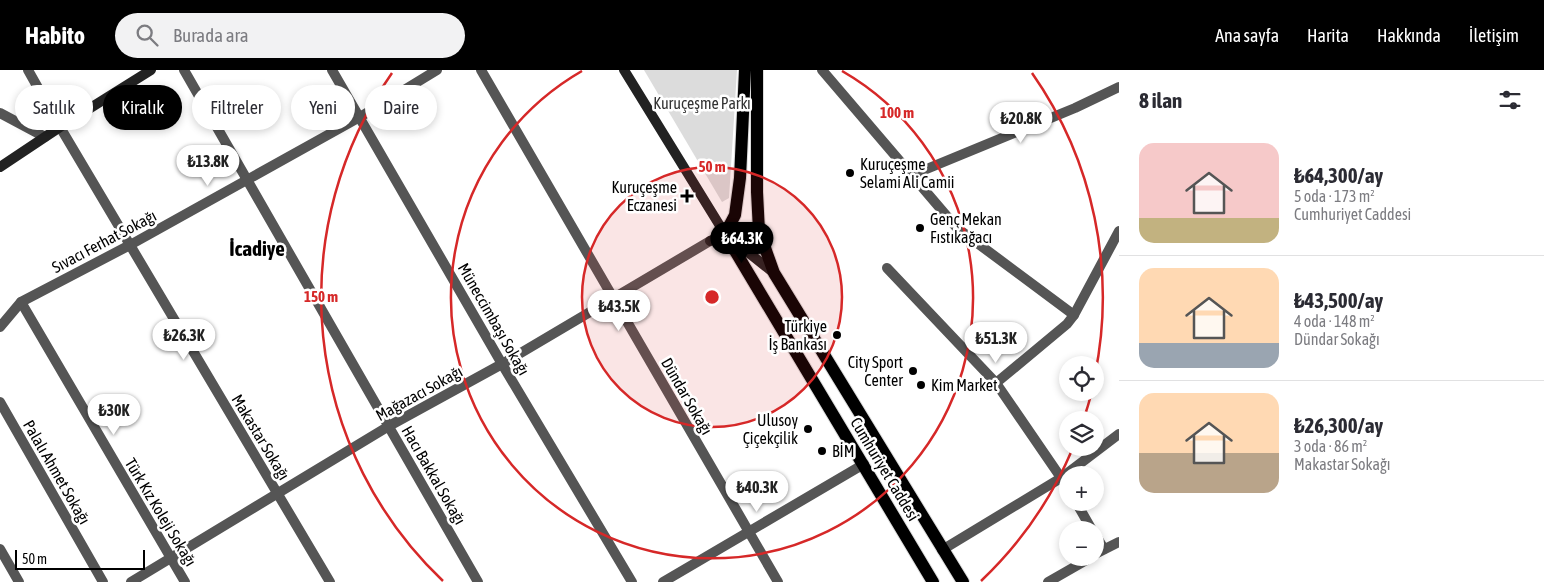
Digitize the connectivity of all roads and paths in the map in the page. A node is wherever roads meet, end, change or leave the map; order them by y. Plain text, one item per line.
1 (28, 70) edge
2 (151, 70) edge
3 (184, 70) edge
4 (332, 70) edge
5 (437, 70) edge
6 (481, 70) edge
7 (624, 70) edge
8 (745, 70) edge
9 (758, 70) edge
10 (822, 70) edge
11 (36, 85) edge
12 (1119, 87) edge
13 (93, 106) edge
14 (0, 113) edge
15 (360, 117) junction
16 (56, 130) edge
17 (62, 130) edge
18 (45, 137) junction
19 (0, 167) edge
20 (912, 175) junction
21 (247, 179) junction
22 (1119, 231) edge
23 (725, 234) junction
24 (130, 245) junction
25 (887, 268) dead end
26 (774, 273) junction
27 (614, 299) junction
28 (21, 302) junction
29 (1074, 315) junction
30 (0, 327) edge
31 (502, 364) junction
32 (996, 382) junction
33 (0, 402) edge
34 (389, 426) junction
35 (1119, 434) edge
36 (864, 464) junction
37 (1077, 466) edge
38 (1059, 475) edge
39 (1059, 479) edge
40 (277, 494) junction
41 (749, 532) junction
42 (1119, 542) edge
43 (0, 548) edge
44 (942, 550) junction
45 (1104, 550) edge
46 (171, 558) junction
47 (1076, 566) edge
48 (18, 582) edge
49 (102, 582) edge
50 (131, 582) edge
51 (185, 582) edge
52 (330, 582) edge
53 (478, 582) edge
54 (632, 582) edge
55 (663, 582) edge
56 (778, 582) edge
57 (933, 582) edge
58 (962, 582) edge
59 (1048, 582) edge

1 - 11 street, Makastar Sokağı
2 - 13 street
3 - 21 street, Hacı Bakkal Sokağı
4 - 15 street, Müneccimbaşı Sokağı
5 - 15 street, Sıvacı Ferhat Sokağı
6 - 27 street, Dündar Sokağı
7 - 23 street
8 - 23 main road
9 - 26 main road, Cumhuriyet Caddesi
10 - 20 street
12 - 20 street
14 - 18 street
15 - 21 street, Sıvacı Ferhat Sokağı
15 - 31 street, Müneccimbaşı Sokağı
16 - 18 street
17 - 24 street, Makastar Sokağı
18 - 19 street
20 - 29 street
21 - 24 street, Sıvacı Ferhat Sokağı
21 - 34 street, Hacı Bakkal Sokağı
22 - 29 street
23 - 26 street
23 - 27 street, Mağazacı Sokağı
23 - 36 main road, Cumhuriyet Caddesi
24 - 28 street, Sıvacı Ferhat Sokağı
24 - 40 street, Makastar Sokağı
25 - 32 street
26 - 44 main road, Cumhuriyet Caddesi
27 - 31 street, Mağazacı Sokağı
27 - 41 street, Dündar Sokağı
28 - 30 street, Sıvacı Ferhat Sokağı
28 - 46 street, Türk Kız Koleji Sokağı
29 - 32 street
31 - 34 street, Mağazacı Sokağı
31 - 54 street, Müneccimbaşı Sokağı
32 - 38 street
33 - 49 street, Palalı Ahmet Sokağı
34 - 40 street, Mağazacı Sokağı
34 - 53 street, Hacı Bakkal Sokağı
35 - 37 street
36 - 41 street
36 - 57 main road, Cumhuriyet Caddesi
39 - 44 street
40 - 46 street, Mağazacı Sokağı
40 - 52 street, Makastar Sokağı
41 - 55 street
41 - 56 street, Dündar Sokağı
42 - 45 street
43 - 48 street
44 - 58 main road, Cumhuriyet Caddesi
46 - 50 street, Mağazacı Sokağı
46 - 51 street, Türk Kız Koleji Sokağı
47 - 59 street

